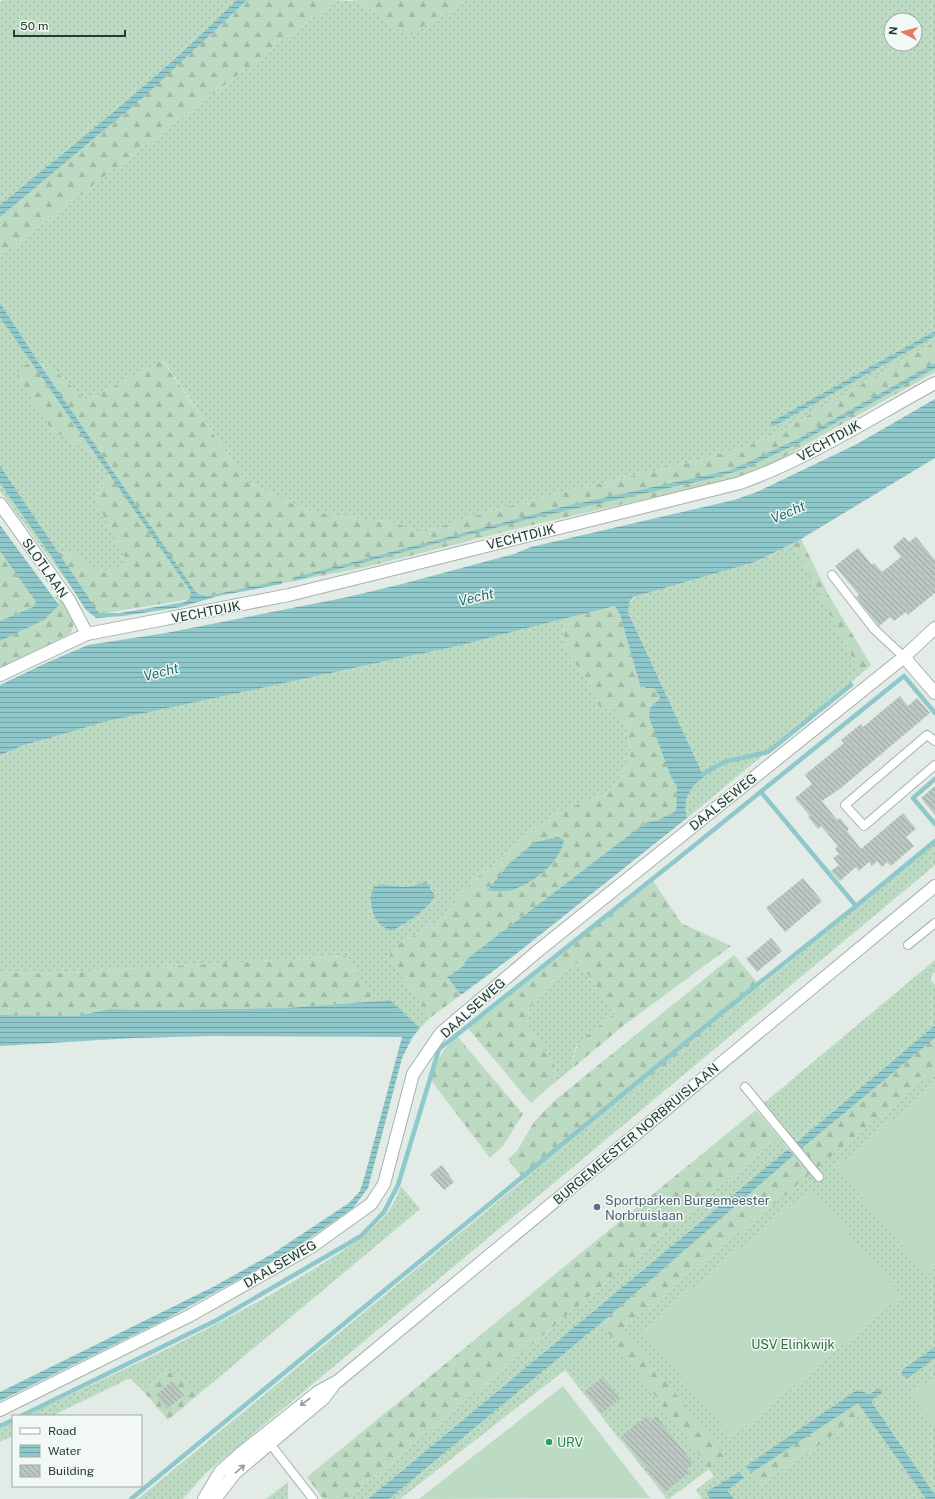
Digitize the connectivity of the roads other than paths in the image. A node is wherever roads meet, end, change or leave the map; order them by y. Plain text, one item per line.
1 (935, 383) edge
2 (0, 504) edge
3 (832, 575) dead end
4 (935, 628) edge
5 (87, 634) junction
6 (904, 657) junction
7 (0, 675) edge
8 (935, 693) edge
9 (935, 741) edge
10 (935, 765) edge
11 (935, 886) edge
12 (935, 923) edge
13 (908, 945) dead end
14 (745, 1087) dead end
15 (819, 1177) dead end
16 (0, 1410) edge
17 (267, 1438) junction
18 (204, 1499) edge
19 (215, 1499) edge
20 (313, 1499) edge

1 - 5 street, VECHTDIJK
2 - 5 street, SLOTLAAN
3 - 6 lane
4 - 6 street, DAALSEWEG
5 - 7 street, VECHTDIJK
6 - 8 street
6 - 16 street, DAALSEWEG
9 - 10 lane
11 - 17 street, BURGEMEESTER NORBRUISLAAN
12 - 13 lane
14 - 15 lane
17 - 18 street, BURGEMEESTER NORBRUISLAAN
19 -> 17 street, BURGEMEESTER NORBRUISLAAN
17 - 20 lane

